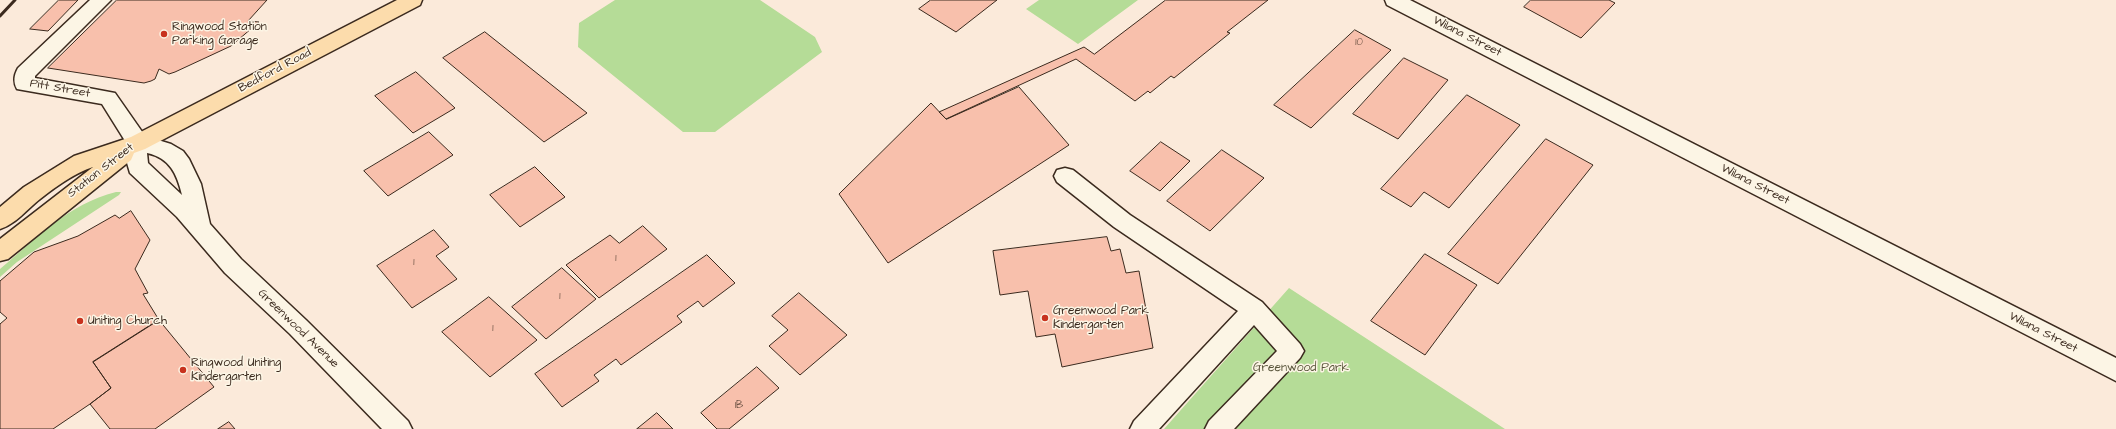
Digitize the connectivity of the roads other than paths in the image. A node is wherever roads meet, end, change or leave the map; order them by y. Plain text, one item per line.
1 (102, 0) edge
2 (413, 0) edge
3 (1394, 0) edge
4 (138, 143) junction
5 (1065, 176) dead end
6 (0, 220) edge
7 (200, 227) junction
8 (0, 252) edge
9 (1254, 308) junction
10 (2116, 370) edge
11 (399, 429) edge
12 (1143, 429) edge
13 (1218, 429) edge

1 - 4 street, Pitt Street
2 - 4 main road, Bedford Road
3 - 10 street, Wilana Street
4 - 6 main road, Station Street
4 - 7 street, Greenwood Avenue
4 - 7 street, Greenwood Avenue
4 - 8 main road, Station Street
5 - 9 street
7 - 11 street, Greenwood Avenue
9 - 12 street
9 - 13 street

